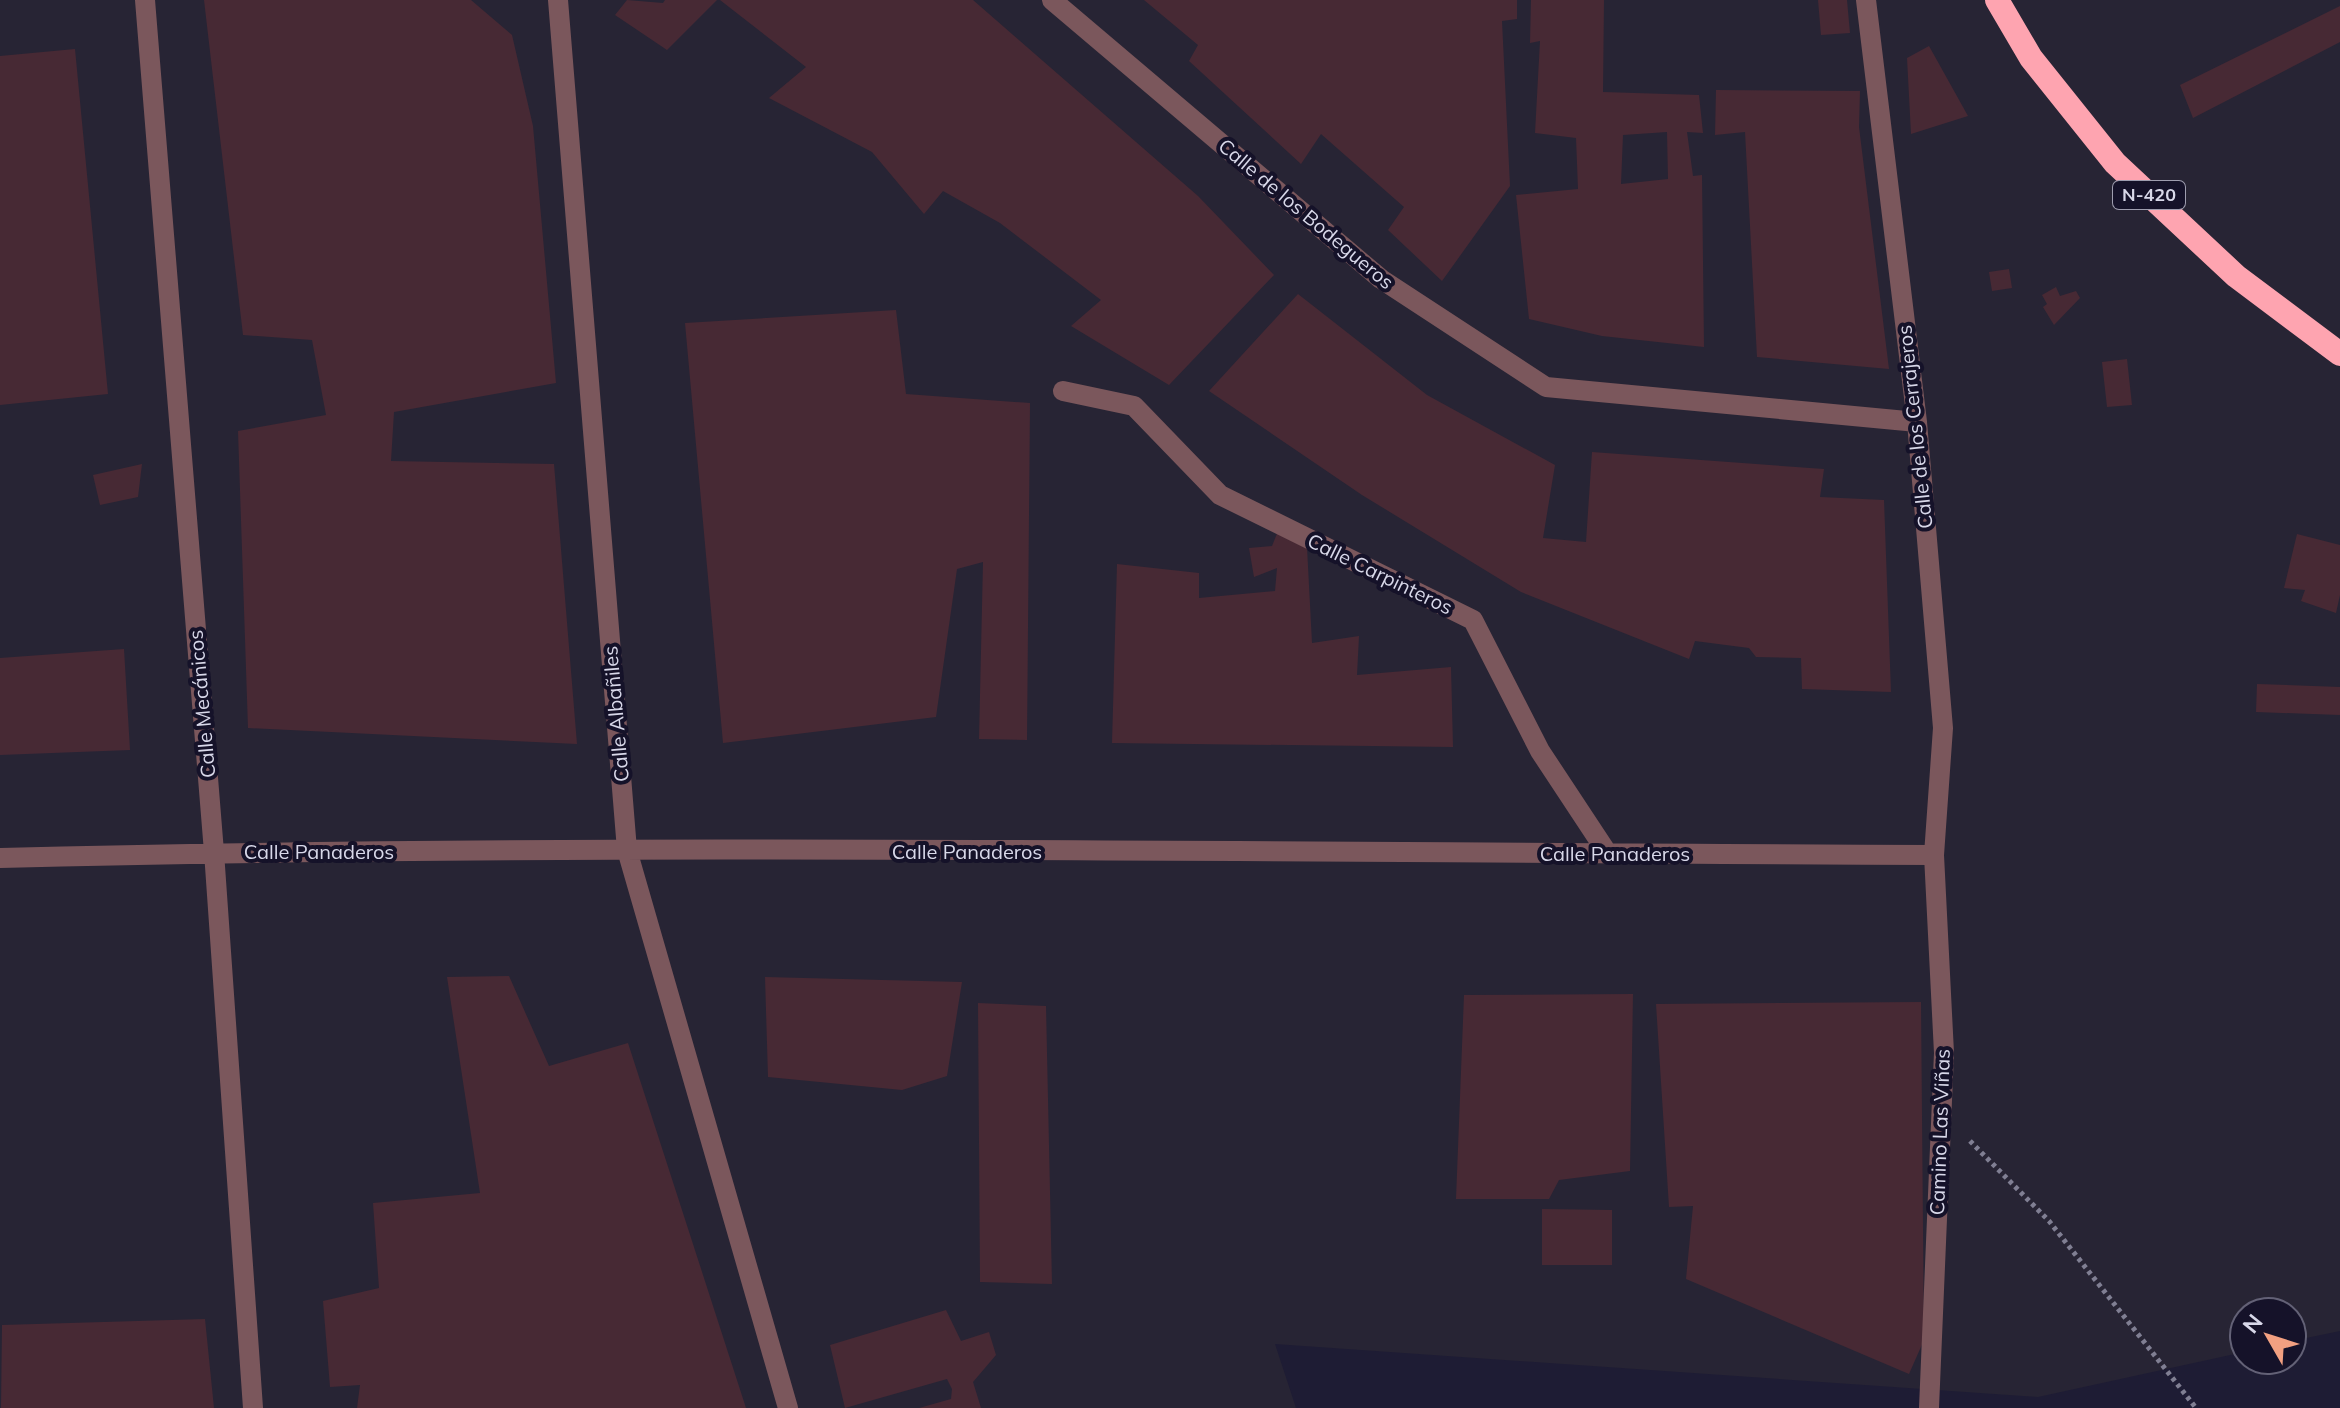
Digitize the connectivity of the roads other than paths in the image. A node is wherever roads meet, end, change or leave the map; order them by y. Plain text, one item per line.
1 (145, 0) edge
2 (558, 0) edge
3 (1052, 0) edge
4 (1866, 0) edge
5 (1997, 0) edge
6 (2340, 354) edge
7 (1063, 391) dead end
8 (1917, 422) junction
9 (627, 850) junction
10 (214, 852) junction
11 (1608, 854) junction
12 (1934, 855) junction
13 (0, 858) edge
14 (253, 1408) edge
15 (788, 1408) edge
16 (1929, 1408) edge

1 - 10 street, Calle Mecánicos
2 - 9 street, Calle Albañiles
3 - 8 street, Calle de los Bodegueros
4 - 8 street, Calle de los Cerrajeros
5 - 6 highway, N-420
7 - 11 street, Calle Carpinteros
8 - 12 street, Calle de los Cerrajeros
9 - 10 street, Calle Panaderos
9 - 11 street, Calle Panaderos
9 - 15 street, Calle Albañiles
10 - 13 street, Calle Panaderos
10 - 14 street, Calle Mecánicos
11 - 12 street, Calle Panaderos
12 - 16 street, Camino Las Viñas

